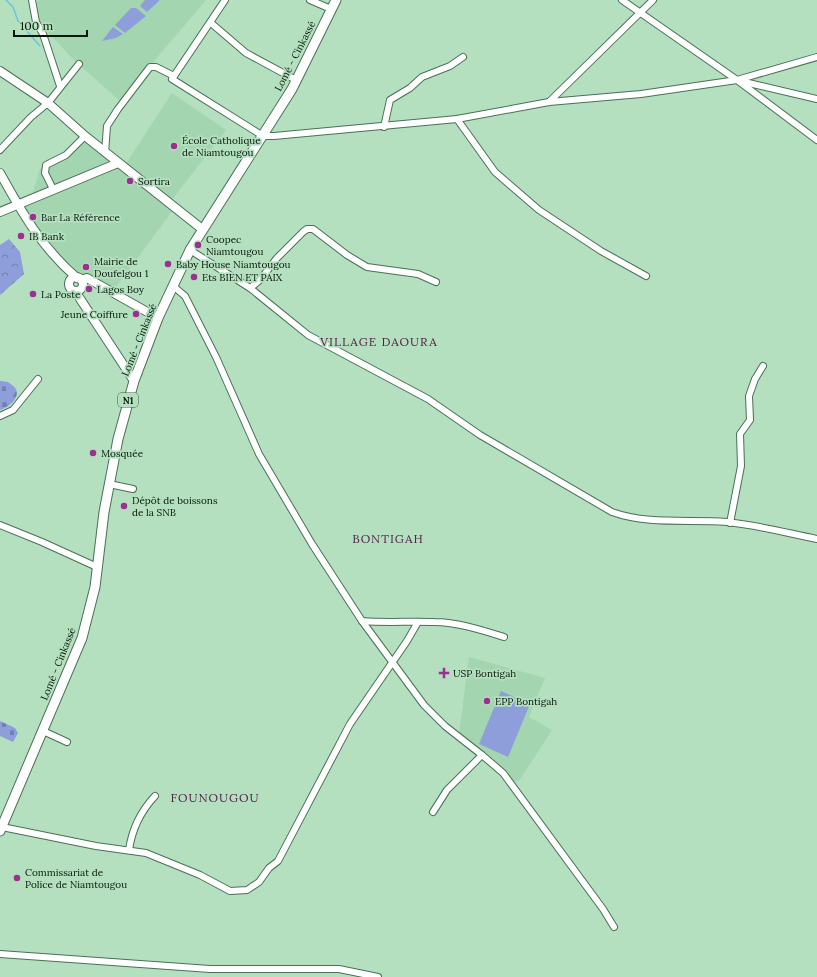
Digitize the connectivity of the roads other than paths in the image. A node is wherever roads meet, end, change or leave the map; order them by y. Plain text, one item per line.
1 (33, 0) edge
2 (225, 0) edge
3 (310, 0) edge
4 (336, 0) edge
5 (622, 0) edge
6 (653, 0) edge
7 (331, 9) junction
8 (641, 12) junction
9 (211, 23) junction
10 (463, 57) dead end
11 (817, 57) edge
12 (78, 64) dead end
13 (0, 71) edge
14 (174, 76) junction
15 (296, 80) junction
16 (737, 80) junction
17 (60, 86) junction
18 (817, 99) edge
19 (549, 102) junction
20 (48, 103) junction
21 (457, 119) junction
22 (384, 127) junction
23 (85, 136) junction
24 (263, 136) junction
25 (817, 140) edge
26 (0, 150) edge
27 (105, 153) junction
28 (118, 163) junction
29 (0, 173) edge
30 (53, 189) junction
31 (17, 203) junction
32 (0, 212) edge
33 (202, 229) junction
34 (190, 250) junction
35 (58, 261) junction
36 (646, 276) dead end
37 (79, 279) junction
38 (436, 282) dead end
39 (69, 283) junction
40 (173, 286) junction
41 (250, 288) junction
42 (75, 291) junction
43 (158, 318) junction
44 (763, 366) dead end
45 (38, 379) dead end
46 (134, 381) junction
47 (0, 416) edge
48 (109, 484) junction
49 (133, 489) dead end
50 (730, 523) junction
51 (0, 525) edge
52 (817, 539) edge
53 (97, 567) junction
54 (362, 621) junction
55 (418, 622) junction
56 (504, 638) dead end
57 (393, 661) junction
58 (43, 731) junction
59 (67, 742) dead end
60 (482, 755) junction
61 (155, 796) dead end
62 (433, 812) dead end
63 (1, 829) edge
64 (129, 850) junction
65 (614, 926) dead end
66 (0, 954) edge
67 (378, 977) edge

1 - 17 street
2 - 9 street
3 - 7 street
4 - 7 highway, Lomé - Cinkassé / N1
5 - 8 street
6 - 8 street
7 - 15 highway, Lomé - Cinkassé / N1
8 - 16 street
8 - 19 street
9 - 14 street
9 - 15 street
10 - 22 street
11 - 16 street
12 - 17 street
13 - 20 main road
14 - 24 street
14 - 27 street
15 - 24 highway, Lomé - Cinkassé / N1
16 - 18 street
16 - 19 street
16 - 25 street
17 - 20 street
19 - 21 street
20 - 23 main road
20 - 26 street
21 - 22 street
21 - 36 street
22 - 24 street
23 - 27 main road
23 - 30 street
24 - 33 highway, Lomé - Cinkassé / N1
27 - 28 main road
28 - 30 main road
28 - 33 main road
29 - 31 main road
30 - 31 main road
31 - 32 main road
31 - 35 main road
33 - 34 highway, Lomé - Cinkassé / N1
34 - 40 highway, Lomé - Cinkassé / N1
34 - 41 street
35 - 37 main road
35 - 39 main road
37 - 39 main road
37 - 42 main road
37 - 43 main road
38 - 41 street
39 - 42 main road
40 - 43 highway, Lomé - Cinkassé / N1
40 - 54 street
41 - 50 street
42 - 46 main road
43 - 46 highway, Lomé - Cinkassé / N1
44 - 50 street
45 - 47 street
46 - 48 highway, Lomé - Cinkassé / N1
48 - 49 street
48 - 53 highway, Lomé - Cinkassé / N1
50 - 52 street
51 - 53 street
53 - 58 highway, Lomé - Cinkassé / N1
54 - 55 street
54 - 57 street
55 - 56 street
55 - 57 street
57 - 60 street
57 - 64 street
58 - 59 street
58 - 63 highway, Lomé - Cinkassé / N1
60 - 62 street
60 - 65 street
61 - 64 street
63 - 64 street
66 - 67 street

